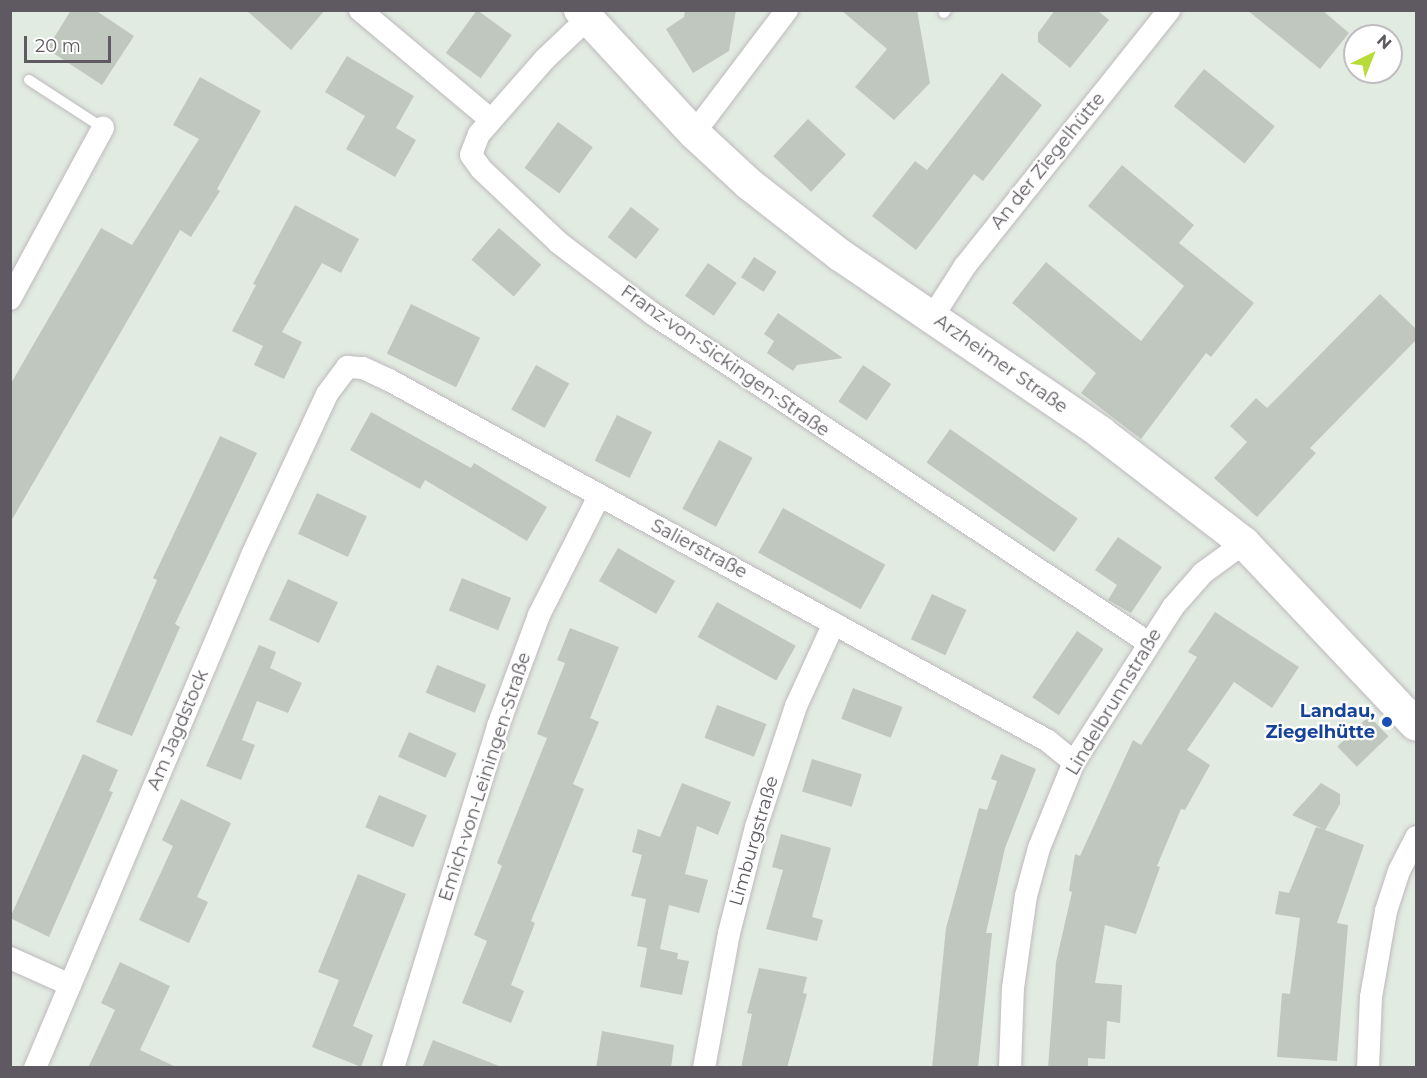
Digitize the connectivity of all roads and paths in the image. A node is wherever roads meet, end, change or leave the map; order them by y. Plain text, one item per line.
1 (360, 10) edge
2 (787, 10) edge
3 (1169, 10) edge
4 (583, 15) edge
5 (29, 80) dead end
6 (490, 119) junction
7 (103, 128) joint
8 (694, 132) junction
9 (12, 292) edge
10 (933, 316) junction
11 (327, 394) joint
12 (599, 496) junction
13 (1244, 543) junction
14 (834, 623) junction
15 (1149, 643) junction
16 (1416, 724) edge
17 (1074, 762) junction
18 (1416, 837) edge
19 (10, 958) edge
20 (70, 985) junction
21 (35, 1068) edge
22 (393, 1068) edge
23 (704, 1068) edge
24 (1010, 1068) edge
25 (1368, 1068) edge

1 - 6 street
2 - 8 street
3 - 10 street, An der Ziegelhütte
4 - 6 street, Franz-von-Sickingen-Straße
4 - 8 street, Arzheimer Straße
5 - 7 lane
6 - 15 street, Franz-von-Sickingen-Straße
7 - 9 street
8 - 10 street, Arzheimer Straße
10 - 13 street, Arzheimer Straße
11 - 12 street, Salierstraße
11 - 20 street, Am Jagdstock
12 - 14 street, Salierstraße
12 - 22 street, Emich-von-Leiningen-Straße
13 - 15 street, Lindelbrunnstraße
13 - 16 street, Arzheimer Straße
14 - 17 street, Salierstraße
14 - 23 street, Limburgstraße
15 - 17 street, Lindelbrunnstraße
17 - 24 street, Lindelbrunnstraße
18 - 25 street
19 - 20 street
20 - 21 street, Am Jagdstock

